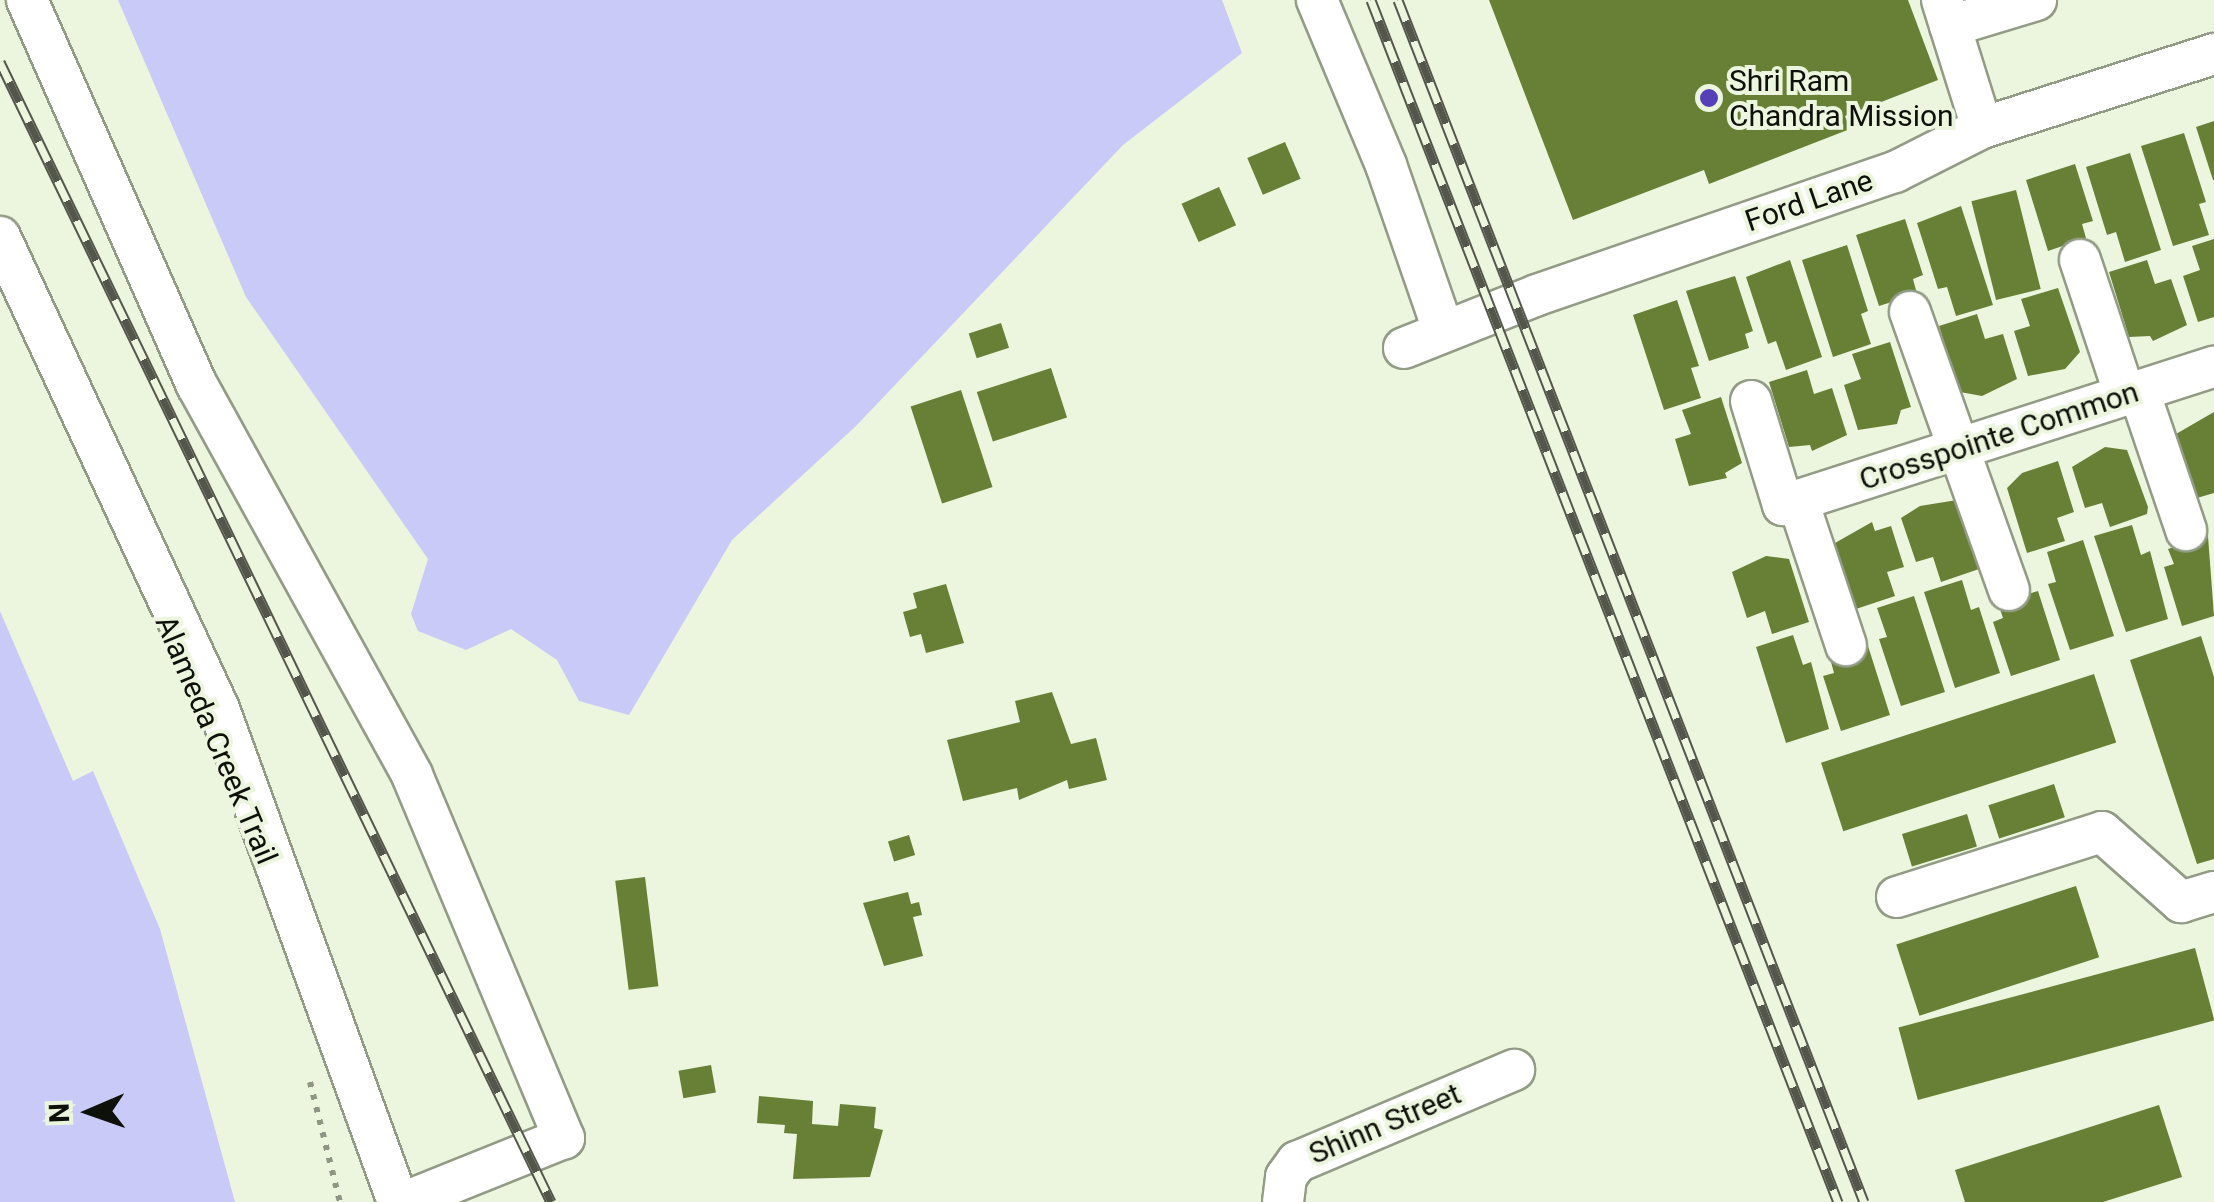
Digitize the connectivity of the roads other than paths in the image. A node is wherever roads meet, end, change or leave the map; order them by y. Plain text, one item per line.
1 (27, 0) edge
2 (1317, 0) edge
3 (2036, 0) edge
4 (1946, 13) edge
5 (2214, 54) edge
6 (1982, 128) junction
7 (0, 238) edge
8 (2080, 260) dead end
9 (1910, 312) dead end
10 (1443, 330) junction
11 (1404, 348) dead end
12 (2214, 367) edge
13 (2132, 393) junction
14 (1751, 401) dead end
15 (1958, 450) junction
16 (1790, 503) junction
17 (2186, 530) dead end
18 (2009, 590) dead end
19 (1846, 644) dead end
20 (2214, 892) edge
21 (1897, 897) dead end
22 (1514, 1070) dead end
23 (402, 1202) edge
24 (1283, 1202) edge

1 - 23 street
2 - 10 street
3 - 4 street
4 - 6 street
5 - 6 street, Ford Lane
6 - 10 street, Ford Lane
7 - 23 street
8 - 13 street
9 - 15 street
10 - 11 street, Ford Lane
12 - 13 street, Crosspointe Common
13 - 15 street, Crosspointe Common
13 - 17 street
14 - 16 street
15 - 16 street, Crosspointe Common
15 - 18 street
16 - 19 street
20 - 21 street
22 - 24 street, Shinn Street

